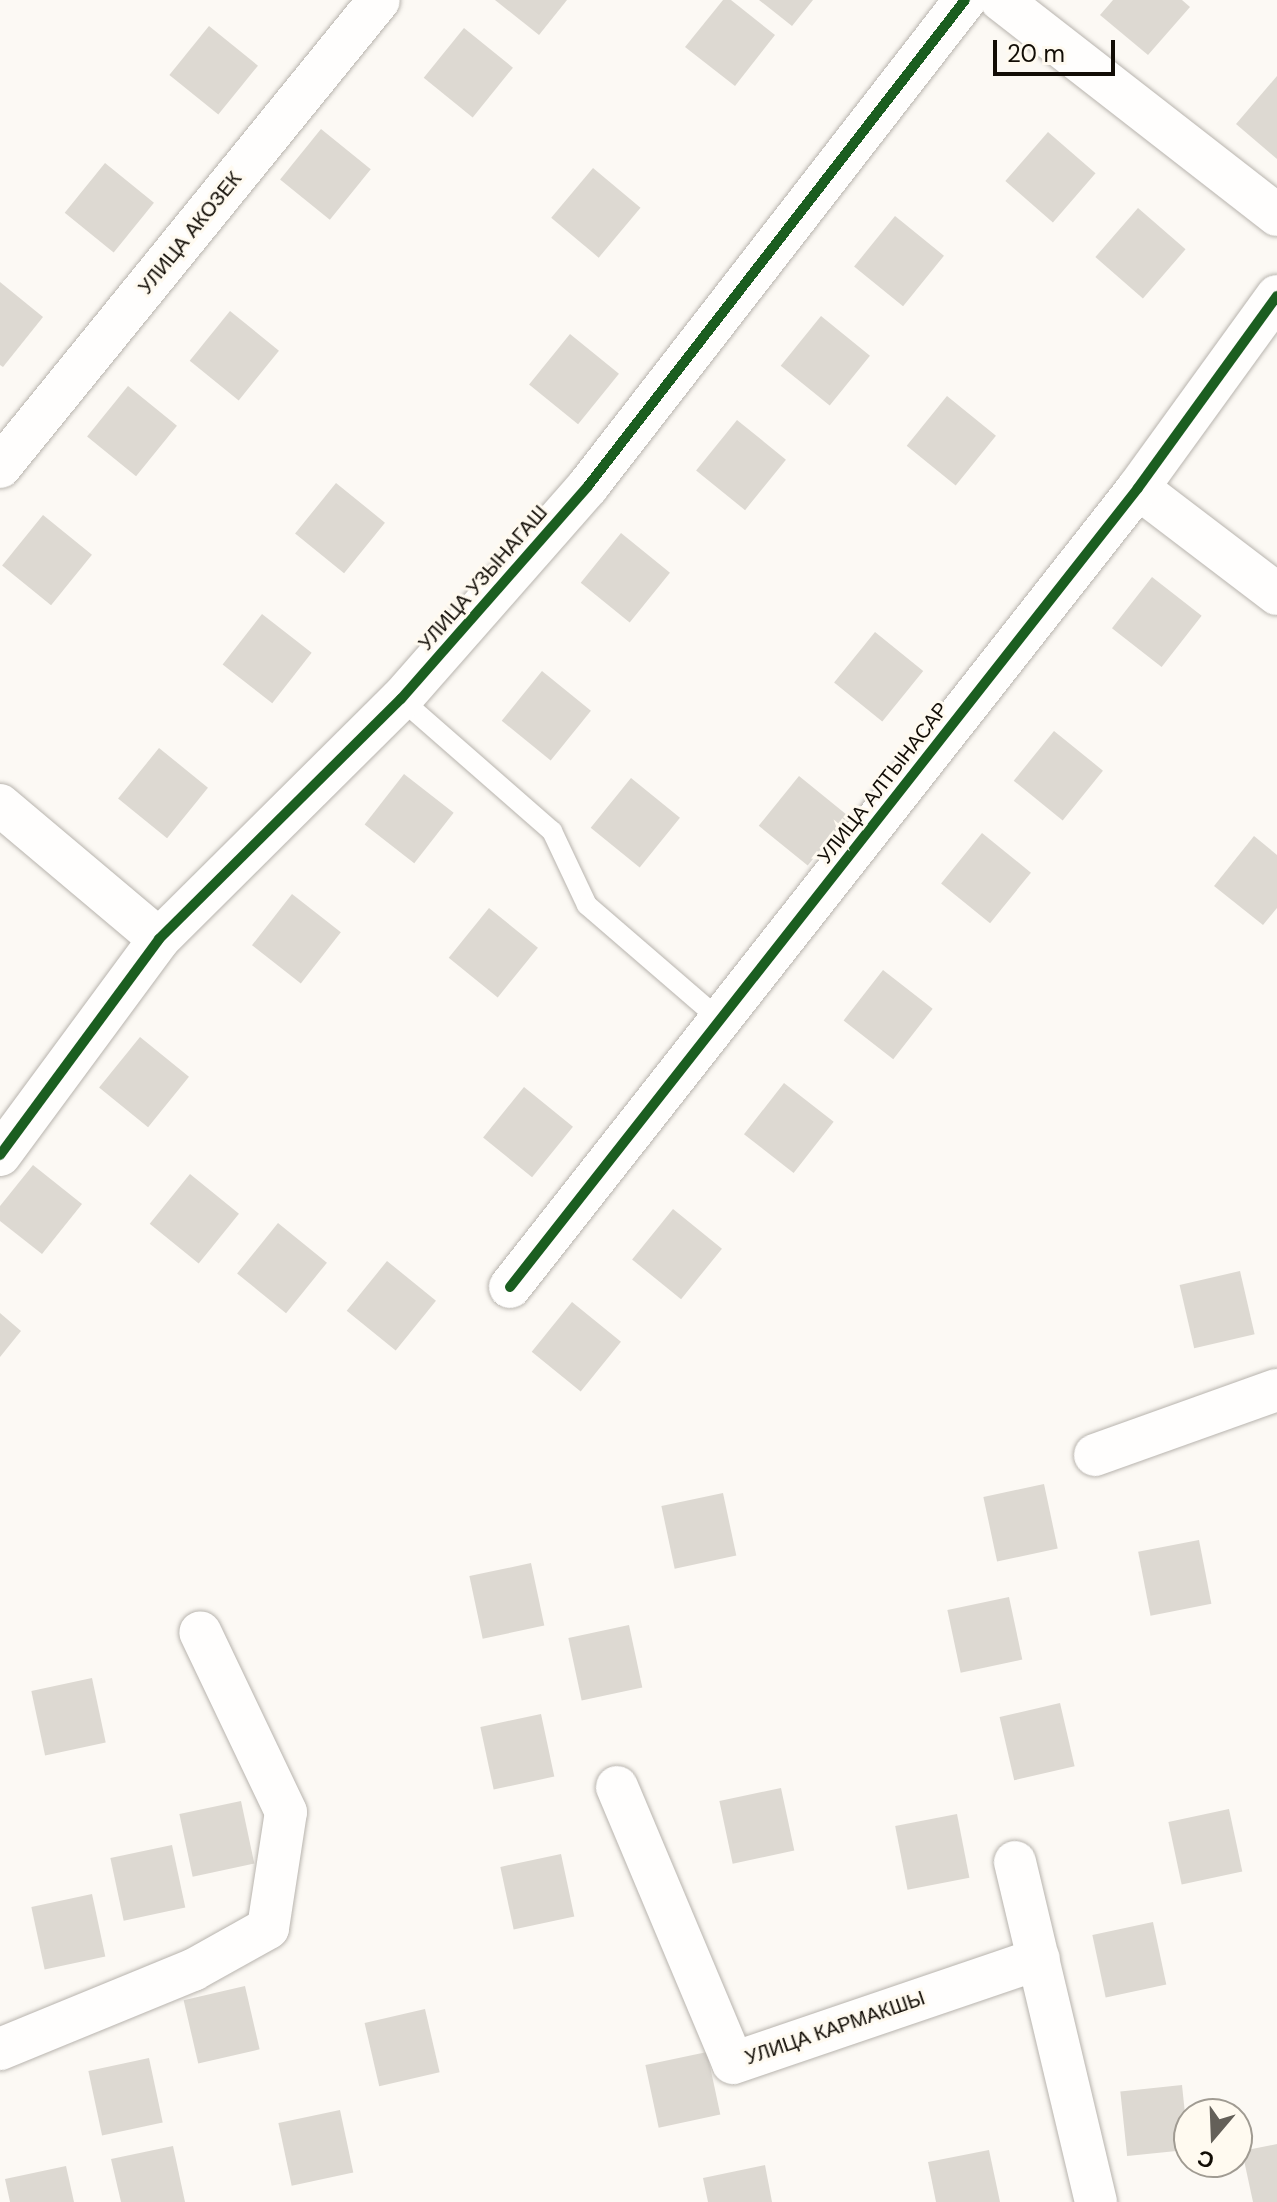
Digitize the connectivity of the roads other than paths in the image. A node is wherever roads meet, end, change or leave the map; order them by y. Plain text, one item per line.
1 (379, 0) edge
2 (965, 0) edge
3 (1001, 0) edge
4 (1277, 215) edge
5 (1277, 296) edge
6 (0, 467) edge
7 (1138, 488) junction
8 (1277, 594) edge
9 (401, 699) junction
10 (0, 805) edge
11 (159, 939) junction
12 (719, 1019) junction
13 (0, 1155) edge
14 (510, 1287) dead end
15 (1277, 1390) edge
16 (1095, 1455) dead end
17 (200, 1632) dead end
18 (617, 1787) dead end
19 (1015, 1862) dead end
20 (1039, 1959) junction
21 (0, 2049) edge
22 (1096, 2202) edge

1 - 6 street, УЛИЦА АКОЗЕК
2 - 9 street, УЛИЦА УЗЫНАГАШ
3 - 4 street
5 - 7 street, УЛИЦА АЛТЫНАСАР
7 - 8 street
7 - 12 street, УЛИЦА АЛТЫНАСАР
9 - 11 street, УЛИЦА УЗЫНАГАШ
9 - 12 lane
10 - 11 street
11 - 13 street, УЛИЦА УЗЫНАГАШ
12 - 14 street, УЛИЦА АЛТЫНАСАР
15 - 16 street
17 - 21 street
18 - 20 street, УЛИЦА КАРМАКШЫ
19 - 20 street
20 - 22 street

